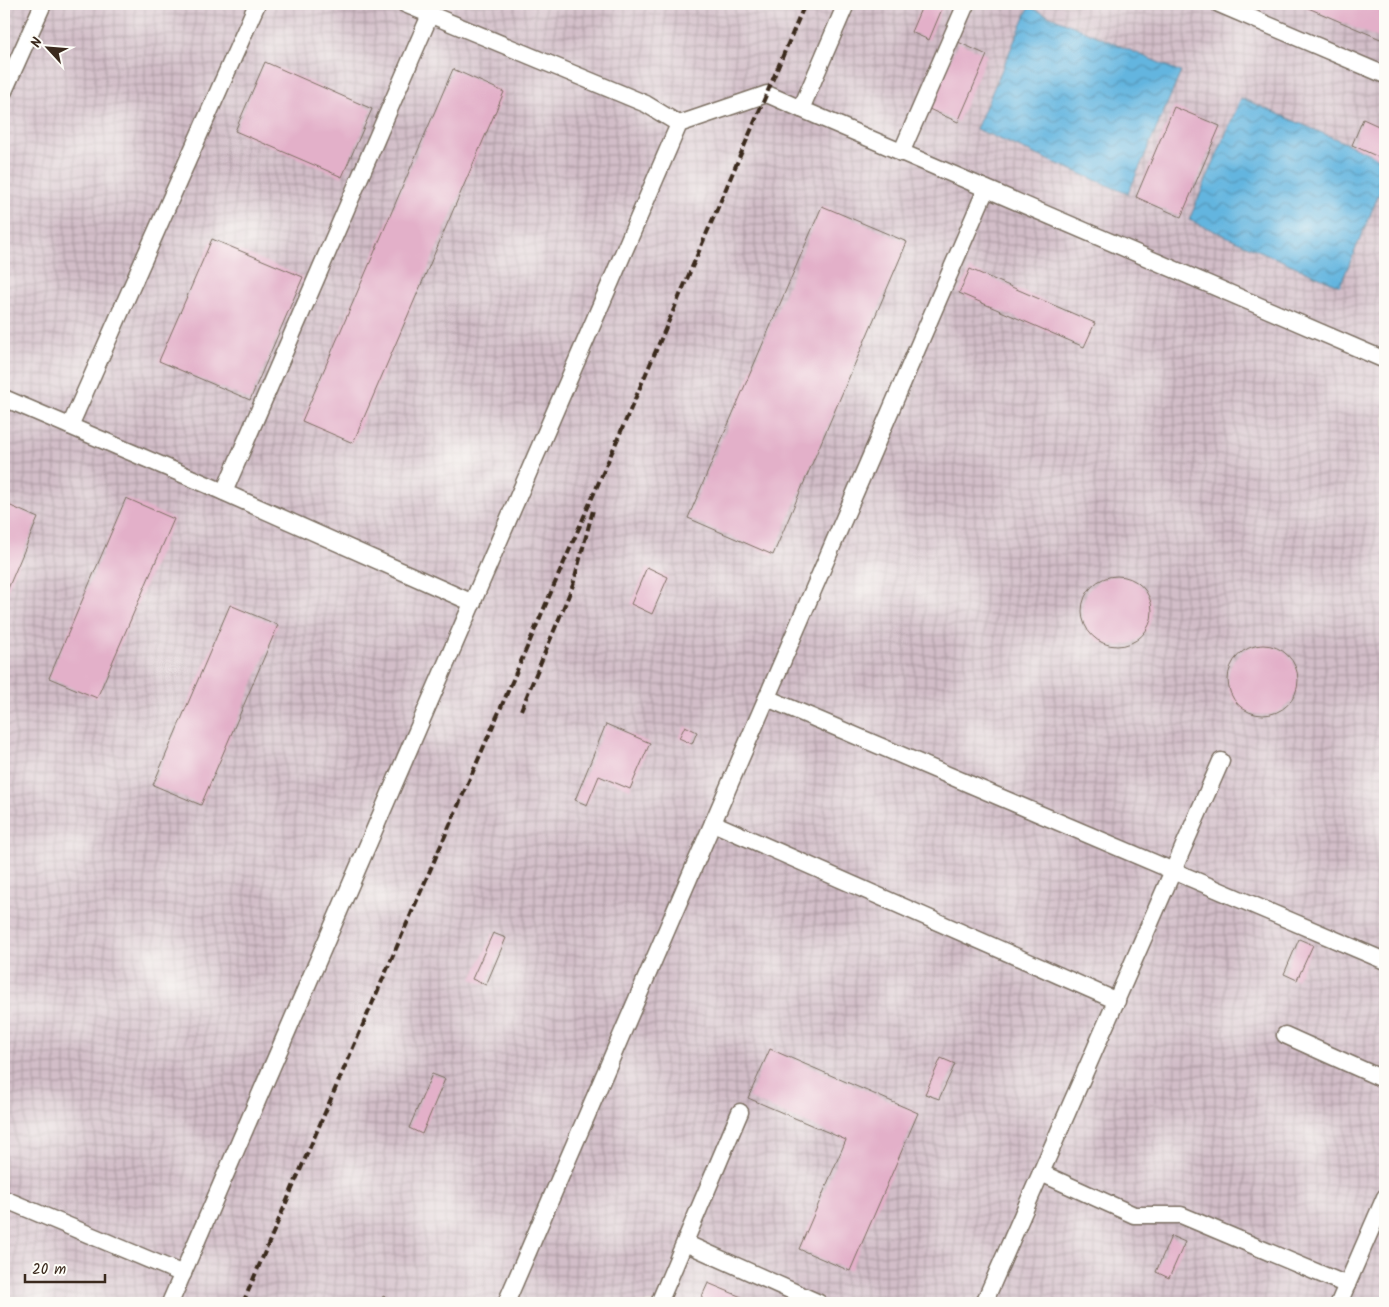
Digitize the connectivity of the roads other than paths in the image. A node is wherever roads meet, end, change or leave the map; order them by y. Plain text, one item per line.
1 (43, 4) edge
2 (257, 4) edge
3 (405, 4) edge
4 (846, 4) edge
5 (966, 4) edge
6 (1219, 4) edge
7 (430, 15) junction
8 (1385, 75) edge
9 (4, 91) edge
10 (801, 109) junction
11 (679, 124) junction
12 (901, 153) junction
13 (986, 189) junction
14 (1385, 360) edge
15 (4, 398) edge
16 (70, 426) junction
17 (224, 492) junction
18 (474, 603) junction
19 (767, 698) junction
20 (1221, 761) dead end
21 (713, 823) junction
22 (1173, 871) junction
23 (1385, 961) edge
24 (1117, 1001) junction
25 (1285, 1035) dead end
26 (1385, 1080) edge
27 (740, 1112) dead end
28 (1041, 1173) junction
29 (1385, 1197) edge
30 (4, 1200) edge
31 (685, 1243) junction
32 (183, 1274) junction
33 (1347, 1285) junction
34 (170, 1303) edge
35 (506, 1303) edge
36 (659, 1303) edge
37 (819, 1303) edge
38 (984, 1303) edge
39 (1339, 1303) edge

1 - 9 lane
2 - 16 lane
3 - 7 lane
4 - 10 lane
5 - 12 lane
6 - 8 lane
7 - 11 lane
7 - 17 lane
10 - 11 lane
10 - 12 lane
11 - 18 lane
12 - 13 lane
13 - 14 lane
13 - 19 lane
15 - 16 lane
16 - 17 lane
17 - 18 lane
18 - 32 lane
19 - 21 lane
19 - 22 lane
20 - 22 lane
21 - 24 lane
21 - 35 lane
22 - 23 lane
22 - 24 lane
24 - 28 lane
25 - 26 lane
27 - 31 lane
28 - 33 lane
28 - 38 lane
29 - 33 lane
30 - 32 lane
31 - 36 lane
31 - 37 lane
32 - 34 lane
33 - 39 lane

